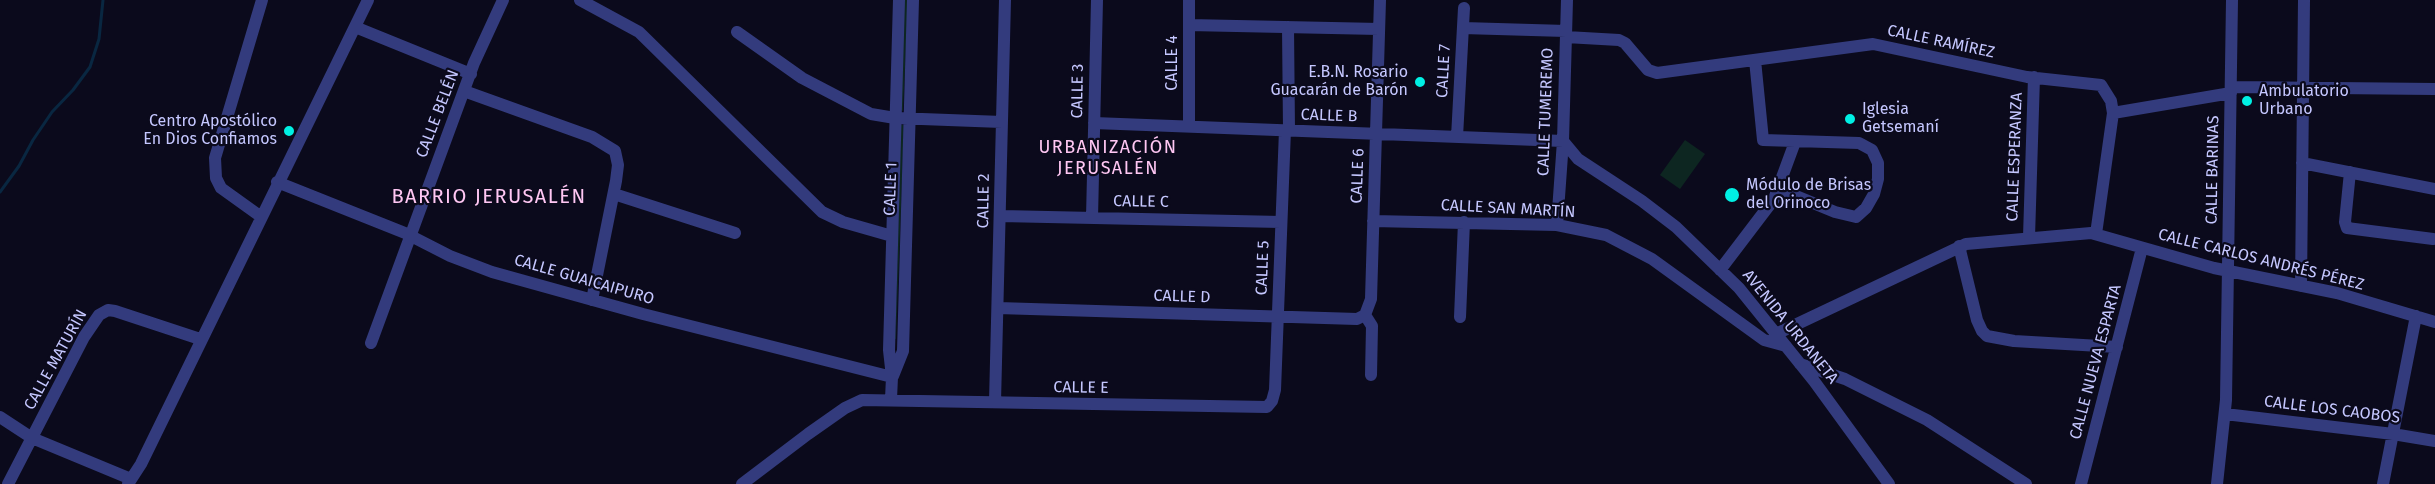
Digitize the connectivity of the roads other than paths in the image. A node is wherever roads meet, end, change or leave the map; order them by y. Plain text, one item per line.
1 (262, 0) edge
2 (368, 0) edge
3 (503, 0) edge
4 (580, 0) edge
5 (899, 0) edge
6 (913, 0) edge
7 (1005, 0) edge
8 (1097, 0) edge
9 (1189, 0) edge
10 (1380, 0) edge
11 (1567, 0) edge
12 (2232, 0) edge
13 (2304, 0) edge
14 (1464, 8) dead end
15 (1189, 26) junction
16 (355, 27) junction
17 (1288, 27) junction
18 (1463, 28) junction
19 (1379, 29) junction
20 (737, 32) dead end
21 (1566, 34) junction
22 (1755, 60) junction
23 (471, 74) junction
24 (2034, 77) junction
25 (2303, 87) junction
26 (2435, 89) edge
27 (2230, 90) junction
28 (464, 91) junction
29 (2113, 113) junction
30 (895, 118) junction
31 (910, 119) junction
32 (1002, 122) junction
33 (1094, 123) junction
34 (1190, 127) junction
35 (1287, 130) junction
36 (1376, 134) junction
37 (1456, 136) junction
38 (1563, 141) junction
39 (1795, 142) junction
40 (2302, 163) junction
41 (2350, 172) junction
42 (277, 182) junction
43 (1779, 189) junction
44 (2435, 189) edge
45 (614, 194) junction
46 (260, 216) junction
47 (1000, 216) junction
48 (1092, 218) junction
49 (1373, 220) junction
50 (1281, 222) junction
51 (1464, 222) junction
52 (1557, 225) junction
53 (735, 233) dead end
54 (2096, 234) junction
55 (410, 236) junction
56 (892, 236) junction
57 (2029, 237) junction
58 (2433, 239) dead end
59 (1959, 246) junction
60 (2142, 248) junction
61 (1720, 270) junction
62 (2228, 272) junction
63 (2301, 286) junction
64 (592, 300) junction
65 (998, 308) junction
66 (1365, 315) junction
67 (1278, 316) junction
68 (2416, 316) junction
69 (1460, 317) dead end
70 (2435, 321) edge
71 (1776, 334) junction
72 (200, 339) junction
73 (371, 343) dead end
74 (1786, 346) junction
75 (2116, 347) junction
76 (1800, 363) junction
77 (1371, 375) dead end
78 (892, 377) junction
79 (891, 399) junction
80 (995, 402) junction
81 (1269, 405) joint
82 (2225, 414) junction
83 (0, 417) edge
84 (2393, 434) junction
85 (32, 438) junction
86 (2435, 441) edge
87 (129, 482) edge
88 (8, 484) edge
89 (742, 484) edge
90 (1889, 484) edge
91 (2026, 484) edge
92 (2081, 484) edge
93 (2217, 484) edge
94 (2383, 484) edge

1 - 46 street
2 - 16 street
3 - 23 street, CALLE BELÉN
4 - 56 street
5 - 30 street, CALLE 1
6 - 31 street, CALLE 1
7 - 32 street, CALLE 2
8 - 33 street, CALLE 3
9 - 15 street, CALLE 4
10 - 19 street, CALLE 6
11 - 21 street, CALLE TUMEREMO
12 - 27 street, CALLE BARINAS
13 - 25 street
14 - 18 street, CALLE 7
15 - 17 street
15 - 34 street, CALLE 4
16 - 23 street
16 - 42 street
17 - 19 street
17 - 35 street, CALLE 5
18 - 21 street, CALLE RAMÍREZ
18 - 37 street, CALLE 7
19 - 36 street, CALLE 6
20 - 30 street
21 - 22 street, CALLE RAMÍREZ
21 - 38 street, CALLE TUMEREMO
22 - 24 street, CALLE RAMÍREZ
22 - 39 street
23 - 28 street, CALLE BELÉN
24 - 29 street, CALLE RAMÍREZ
24 - 57 street, CALLE ESPERANZA
25 - 26 street
25 - 27 street
25 - 40 street
27 - 29 street
27 - 62 street, CALLE BARINAS
28 - 45 street
28 - 55 street, CALLE BELÉN
29 - 54 street
30 - 31 street
30 - 56 street, CALLE 1
31 - 32 street
31 - 78 street, CALLE 1
32 - 47 street, CALLE 2
33 - 34 street, CALLE B
33 - 48 street, CALLE 3
34 - 35 street, CALLE B
35 - 36 street, CALLE B
35 - 50 street, CALLE 5
36 - 37 street, CALLE B
36 - 49 street, CALLE 6
37 - 38 street, CALLE B
38 - 52 street, CALLE TUMEREMO
38 - 61 street, AVENIDA URDANETA
39 - 43 street
39 - 43 street
40 - 41 street
40 - 63 street
41 - 44 street
41 - 58 street
42 - 46 street
42 - 55 street, CALLE GUAICAIPURO
43 - 61 street
45 - 53 street
45 - 64 street
46 - 72 street
47 - 48 street, CALLE C
47 - 65 street, CALLE 2
48 - 50 street, CALLE C
49 - 51 street, CALLE SAN MARTÍN
49 - 66 street, CALLE 6
50 - 67 street, CALLE 5
51 - 52 street, CALLE SAN MARTÍN
51 - 69 street
52 - 74 street, CALLE SAN MARTÍN
54 - 57 street, CALLE CARLOS ANDRÉS PÉREZ
54 - 60 street, CALLE CARLOS ANDRÉS PÉREZ
55 - 64 street, CALLE GUAICAIPURO
55 - 73 street, CALLE BELÉN
56 - 78 street, CALLE 1
57 - 59 street, CALLE CARLOS ANDRÉS PÉREZ
59 - 71 street, CALLE CARLOS ANDRÉS PÉREZ
59 - 75 street
60 - 62 street, CALLE CARLOS ANDRÉS PÉREZ
60 - 75 street, CALLE NUEVA ESPARTA
61 - 71 street, AVENIDA URDANETA
62 - 63 street, CALLE CARLOS ANDRÉS PÉREZ
62 - 82 street, CALLE BARINAS
63 - 68 street, CALLE CARLOS ANDRÉS PÉREZ
64 - 78 street, CALLE GUAICAIPURO
65 - 67 street, CALLE D
65 - 80 street, CALLE 2
66 - 67 street, CALLE D
66 - 77 street
67 - 81 street, CALLE 5
68 - 70 street, CALLE CARLOS ANDRÉS PÉREZ
68 - 84 street
71 - 74 street, AVENIDA URDANETA
72 - 85 street, CALLE MATURÍN
72 - 87 street
74 - 76 street, AVENIDA URDANETA
75 - 92 street, CALLE NUEVA ESPARTA
76 - 90 street, AVENIDA URDANETA
76 - 91 street
78 - 79 street, CALLE 1
79 - 80 street, CALLE E
79 - 89 street, CALLE E
80 - 81 street, CALLE E
82 - 84 street, CALLE LOS CAOBOS
82 - 93 street, CALLE BARINAS
83 - 85 street
84 - 86 street, CALLE LOS CAOBOS
84 - 94 street
85 - 87 street
85 - 88 street, CALLE MATURÍN

